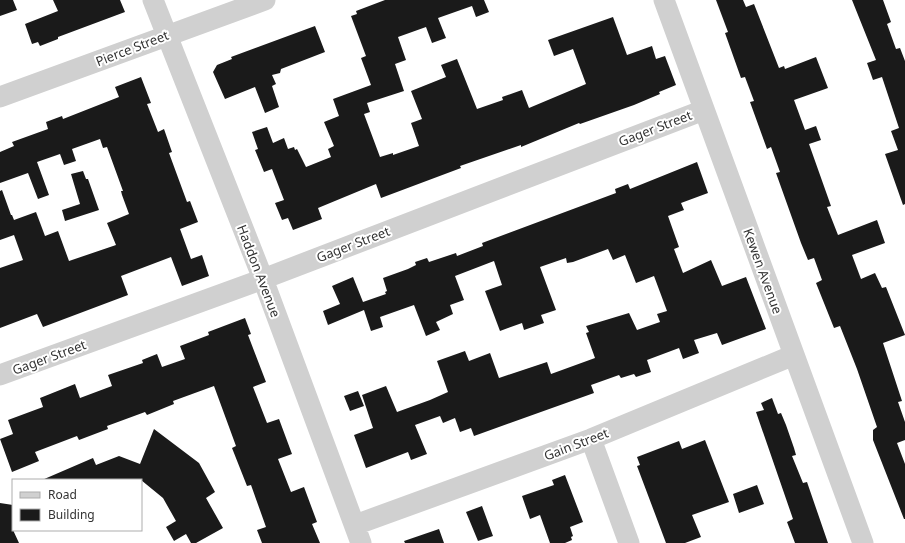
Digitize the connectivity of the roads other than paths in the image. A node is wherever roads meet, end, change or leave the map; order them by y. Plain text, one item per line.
1 (153, 0) edge
2 (265, 0) edge
3 (664, 0) edge
4 (166, 35) junction
5 (0, 97) edge
6 (704, 110) junction
7 (263, 278) junction
8 (794, 355) junction
9 (0, 375) edge
10 (591, 439) junction
11 (358, 534) edge
12 (629, 543) edge
13 (863, 543) edge

1 - 4 street, Haddon Avenue
2 - 4 street, Pierce Street
3 - 6 street, Kewen Avenue
4 - 5 street, Pierce Street
4 - 7 street, Haddon Avenue
6 - 7 street, Gager Street
6 - 8 street, Kewen Avenue
7 - 9 street, Gager Street
7 - 11 street, Haddon Avenue
8 - 10 street, Gain Street
8 - 13 street, Kewen Avenue
10 - 11 street, Gain Street
10 - 12 street

